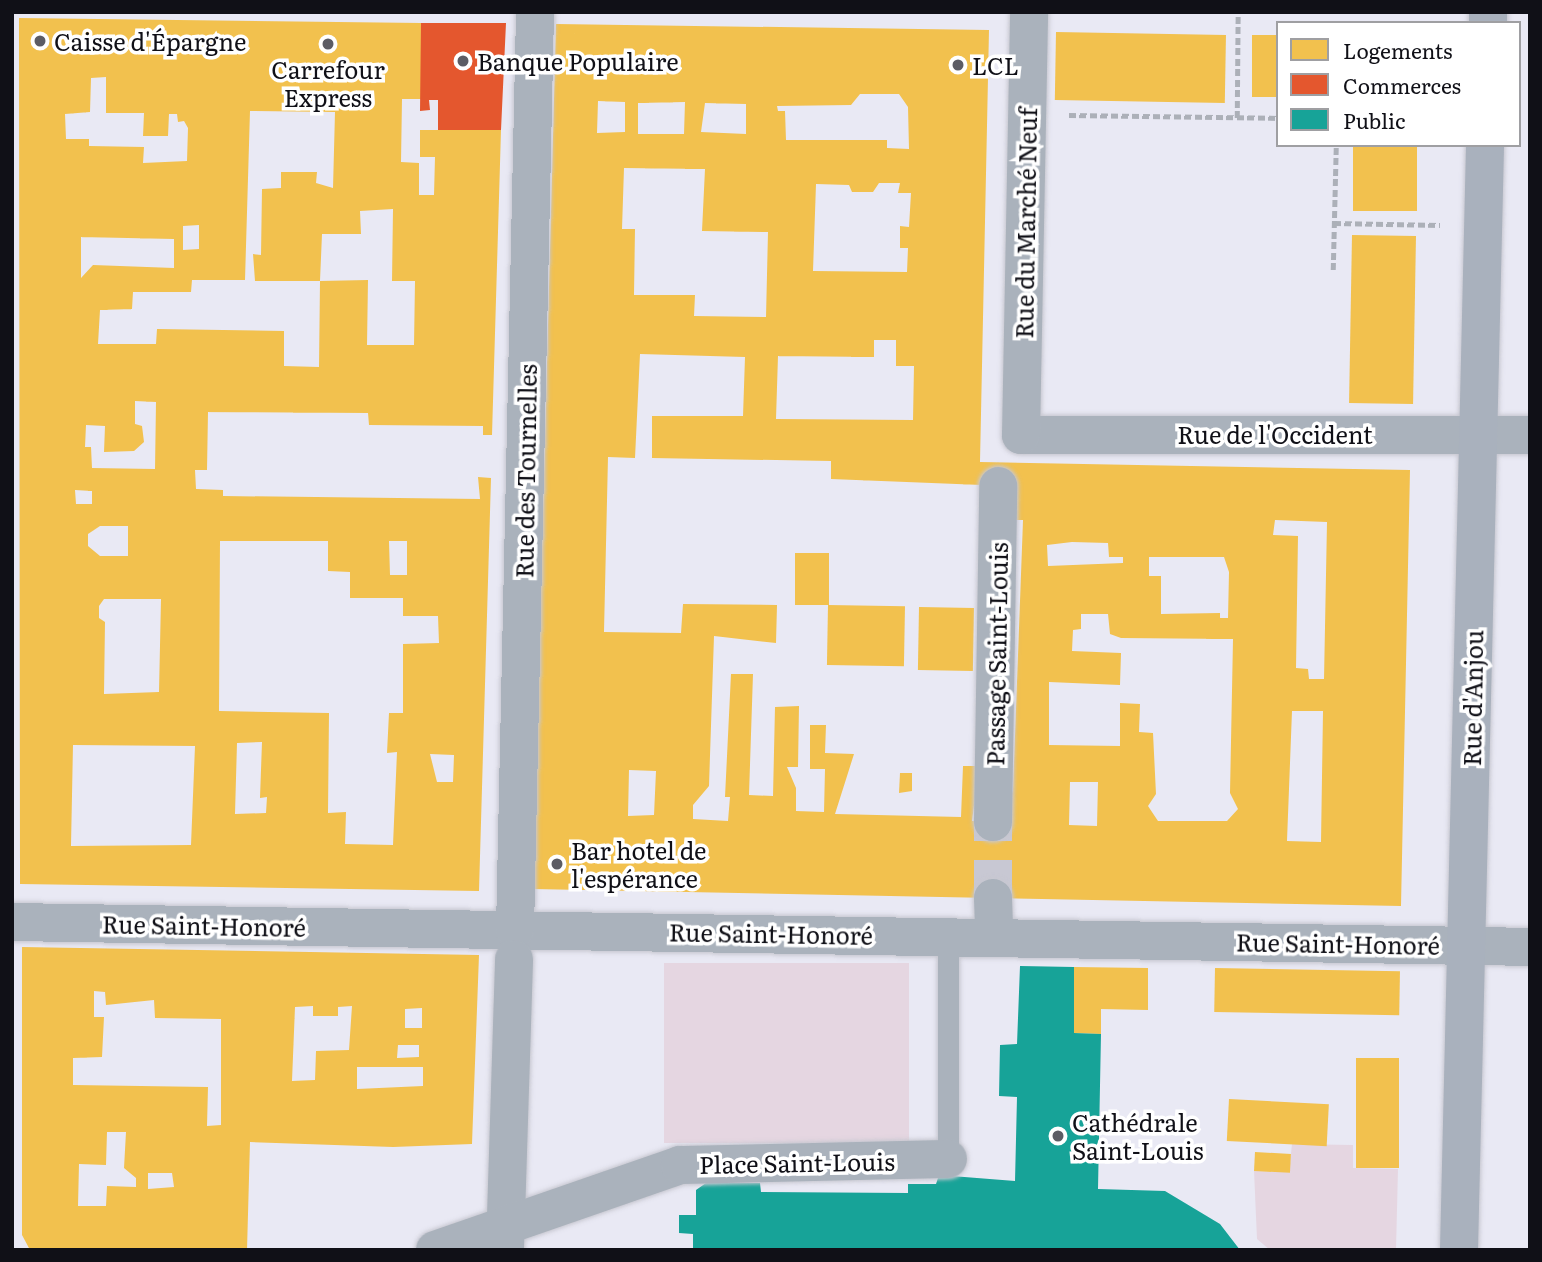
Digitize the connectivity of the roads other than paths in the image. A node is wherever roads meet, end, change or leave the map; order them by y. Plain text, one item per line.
1 (535, 12) edge
2 (1029, 12) edge
3 (1485, 147) edge
4 (1479, 435) junction
5 (1530, 435) edge
6 (1006, 461) junction
7 (993, 822) tunnel mouth
8 (993, 898) tunnel mouth
9 (12, 922) edge
10 (947, 934) junction
11 (994, 936) junction
12 (1466, 944) junction
13 (514, 945) junction
14 (1530, 947) edge
15 (948, 1159) joint
16 (505, 1238) edge
17 (435, 1250) edge
18 (1459, 1250) edge

1 - 13 street, Rue des Tournelles
2 - 6 street, Rue du Marché Neuf
3 - 4 street, Rue d'Anjou
4 - 5 street, Rue de l'Occident
4 - 6 street, Rue de l'Occident
4 - 12 street, Rue d'Anjou
6 - 7 street, Passage Saint-Louis
8 - 11 street
9 - 13 street, Rue Saint-Honoré
10 - 11 street, Rue Saint-Honoré
10 - 13 street, Rue Saint-Honoré
10 - 15 lane, Place Saint-Louis
11 - 12 street, Rue Saint-Honoré
12 - 14 street, Rue Saint-Honoré
12 - 18 street, Rue d'Anjou
13 - 16 street, Rue des Tournelles
15 - 16 street, Place Saint-Louis
16 - 17 street, Place Saint-Louis

